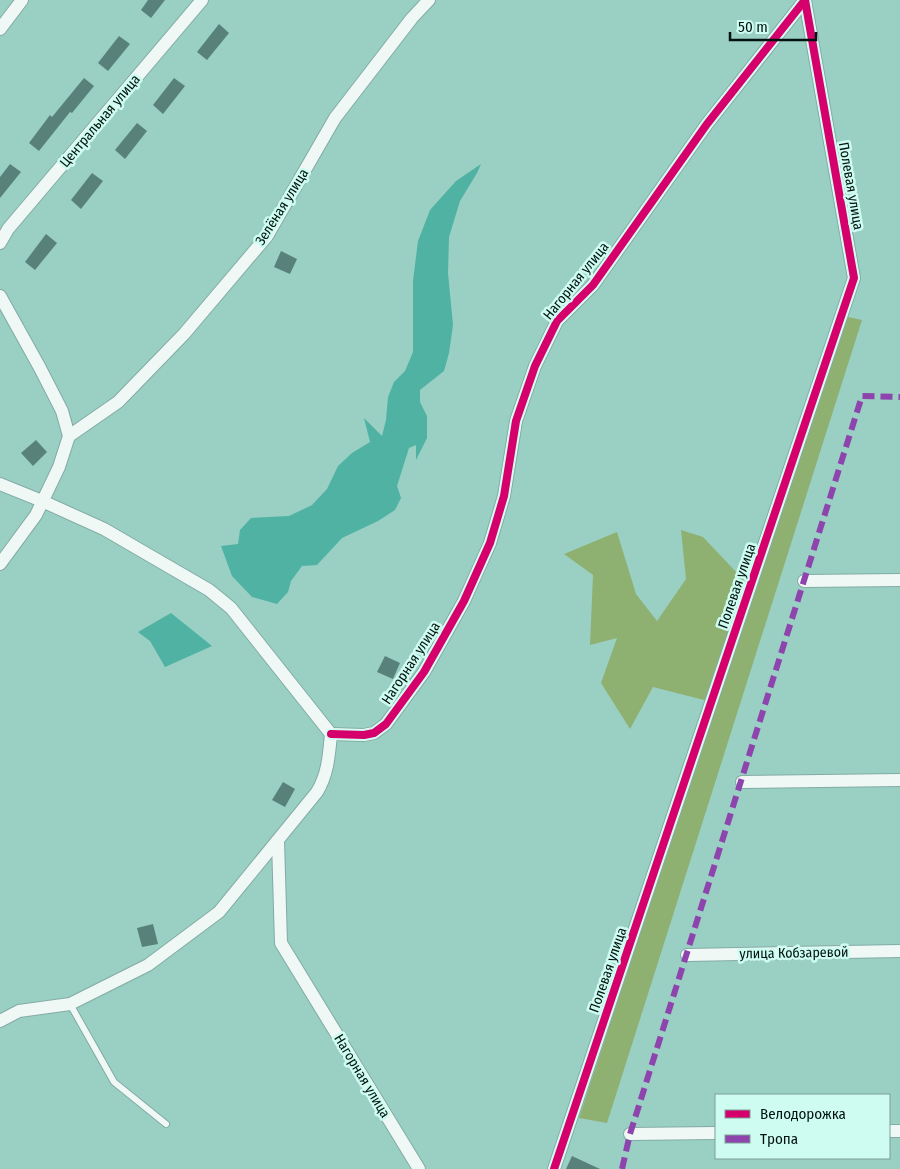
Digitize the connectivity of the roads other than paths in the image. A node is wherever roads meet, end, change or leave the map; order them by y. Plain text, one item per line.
1 (22, 0) edge
2 (202, 0) edge
3 (429, 0) edge
4 (805, 0) edge
5 (0, 28) edge
6 (0, 243) edge
7 (0, 296) edge
8 (69, 436) junction
9 (0, 484) edge
10 (42, 501) junction
11 (0, 564) edge
12 (900, 580) edge
13 (804, 581) dead end
14 (332, 734) junction
15 (900, 780) edge
16 (742, 782) dead end
17 (278, 841) junction
18 (900, 951) edge
19 (687, 955) dead end
20 (70, 1004) junction
21 (0, 1021) edge
22 (166, 1124) dead end
23 (715, 1133) edge
24 (630, 1134) dead end
25 (418, 1169) edge
26 (554, 1169) edge

1 - 5 street
2 - 6 street, Центральная улица
3 - 8 street, Зелёная улица
4 - 14 street, Нагорная улица
4 - 26 street, Полевая улица
7 - 8 street
8 - 10 street
9 - 10 street
10 - 11 street
10 - 14 street
12 - 13 street
14 - 17 street
15 - 16 street
17 - 20 street
17 - 25 street, Нагорная улица
18 - 19 street, улица Кобзаревой
20 - 21 street
20 - 22 lane
23 - 24 street

